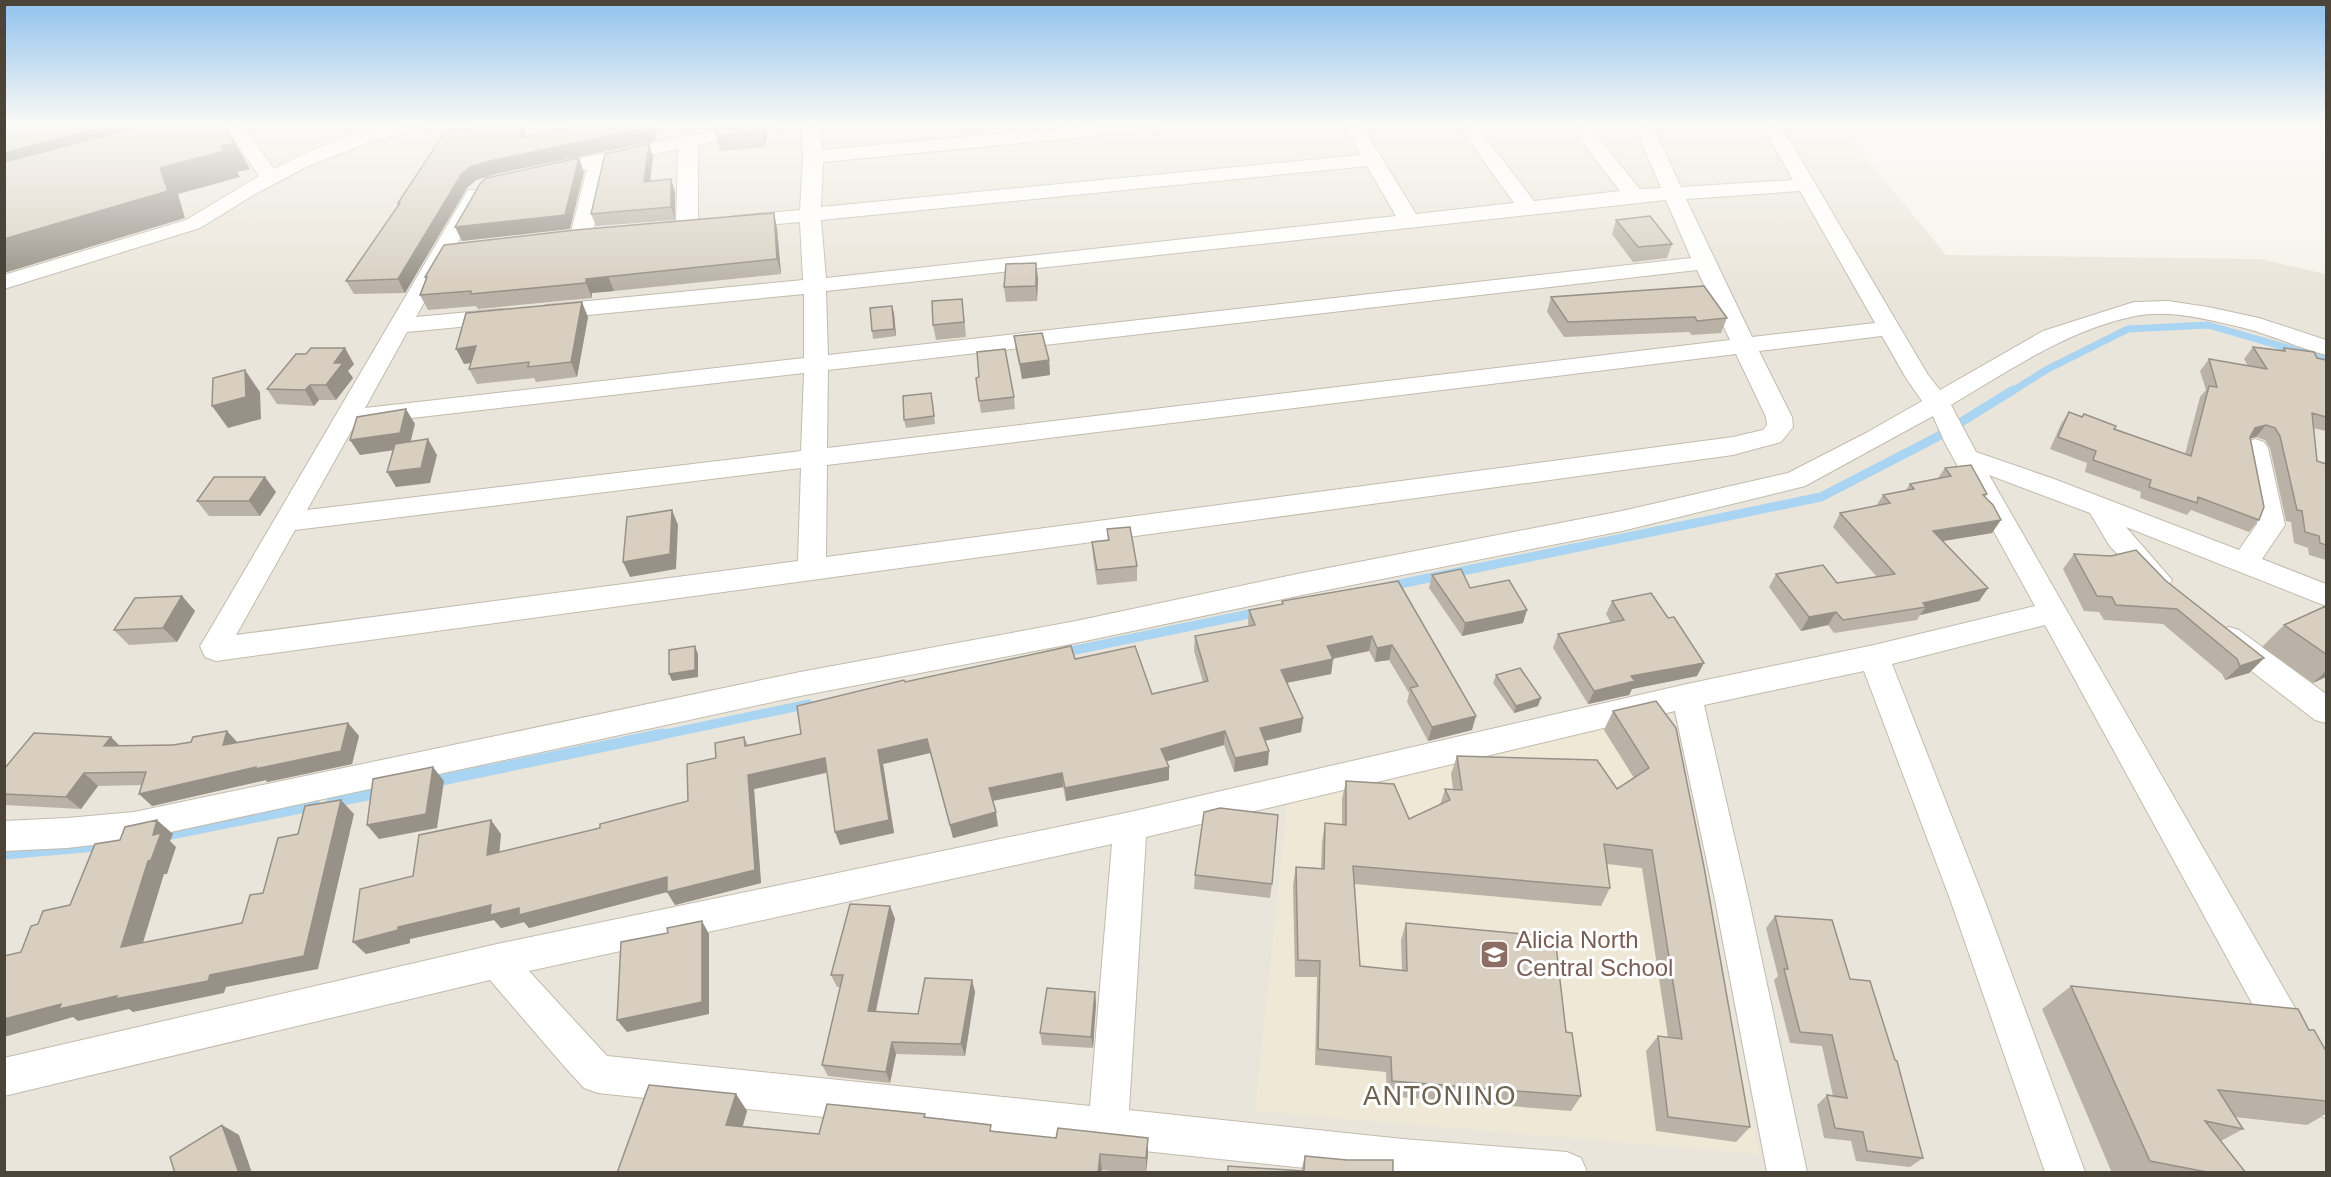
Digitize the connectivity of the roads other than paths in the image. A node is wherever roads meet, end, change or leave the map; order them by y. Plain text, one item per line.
1 (268, 179) edge
2 (595, 179) edge
3 (688, 179) edge
4 (812, 179) edge
5 (1179, 179) edge
6 (1384, 179) edge
7 (1507, 179) edge
8 (1620, 179) edge
9 (1666, 179) edge
10 (1802, 179) edge
11 (490, 184) edge
12 (1805, 185) junction
13 (1672, 192) junction
14 (1634, 196) junction
15 (1528, 207) junction
16 (810, 215) junction
17 (1409, 220) junction
18 (687, 228) junction
19 (663, 230) edge
20 (605, 234) edge
21 (581, 236) junction
22 (558, 238) edge
23 (465, 249) edge
24 (442, 252) junction
25 (1704, 263) junction
26 (4, 282) edge
27 (815, 286) junction
28 (399, 326) junction
29 (1890, 328) junction
30 (1744, 346) junction
31 (2326, 348) edge
32 (816, 366) junction
33 (1940, 408) junction
34 (345, 418) junction
35 (2255, 448) edge
36 (1963, 451) junction
37 (813, 458) junction
38 (2100, 507) junction
39 (285, 522) junction
40 (2245, 562) junction
41 (812, 569) junction
42 (2326, 595) edge
43 (2183, 601) edge
44 (2055, 612) junction
45 (2209, 623) edge
46 (1874, 657) junction
47 (1687, 696) junction
48 (2326, 711) edge
49 (1130, 826) junction
50 (4, 836) edge
51 (497, 961) junction
52 (4, 1077) edge
53 (2326, 1099) edge
54 (1108, 1127) junction
55 (1403, 1166) edge
56 (1567, 1173) edge
57 (1787, 1173) edge
58 (2066, 1173) edge

1 - 26 street
2 - 21 street
3 - 18 street
4 - 16 street
5 - 16 street
6 - 17 street
7 - 15 street
8 - 14 street
9 - 13 street
10 - 12 street
11 - 24 street
12 - 13 street
12 - 29 street
13 - 14 street
13 - 25 street
14 - 15 street
15 - 17 street
16 - 18 street
16 - 27 street
17 - 27 street
18 - 19 street
20 - 21 street
21 - 22 street
23 - 24 street
24 - 28 street
25 - 30 street
25 - 32 street
27 - 28 street
27 - 32 street
28 - 34 street
29 - 30 street
29 - 33 street
30 - 37 street
30 - 41 street
31 - 33 street
32 - 34 street
32 - 37 street
33 - 36 street
33 - 50 street
34 - 39 street
35 - 40 street
36 - 38 street
36 - 44 street
37 - 39 street
37 - 41 street
38 - 40 street
38 - 43 street
39 - 41 street
40 - 42 street
44 - 46 street
44 - 53 street
45 - 48 street
46 - 47 street
46 - 58 street
47 - 49 street
47 - 57 street
49 - 51 street
49 - 54 street
51 - 52 street
51 - 54 street
54 - 55 street
55 - 56 street

